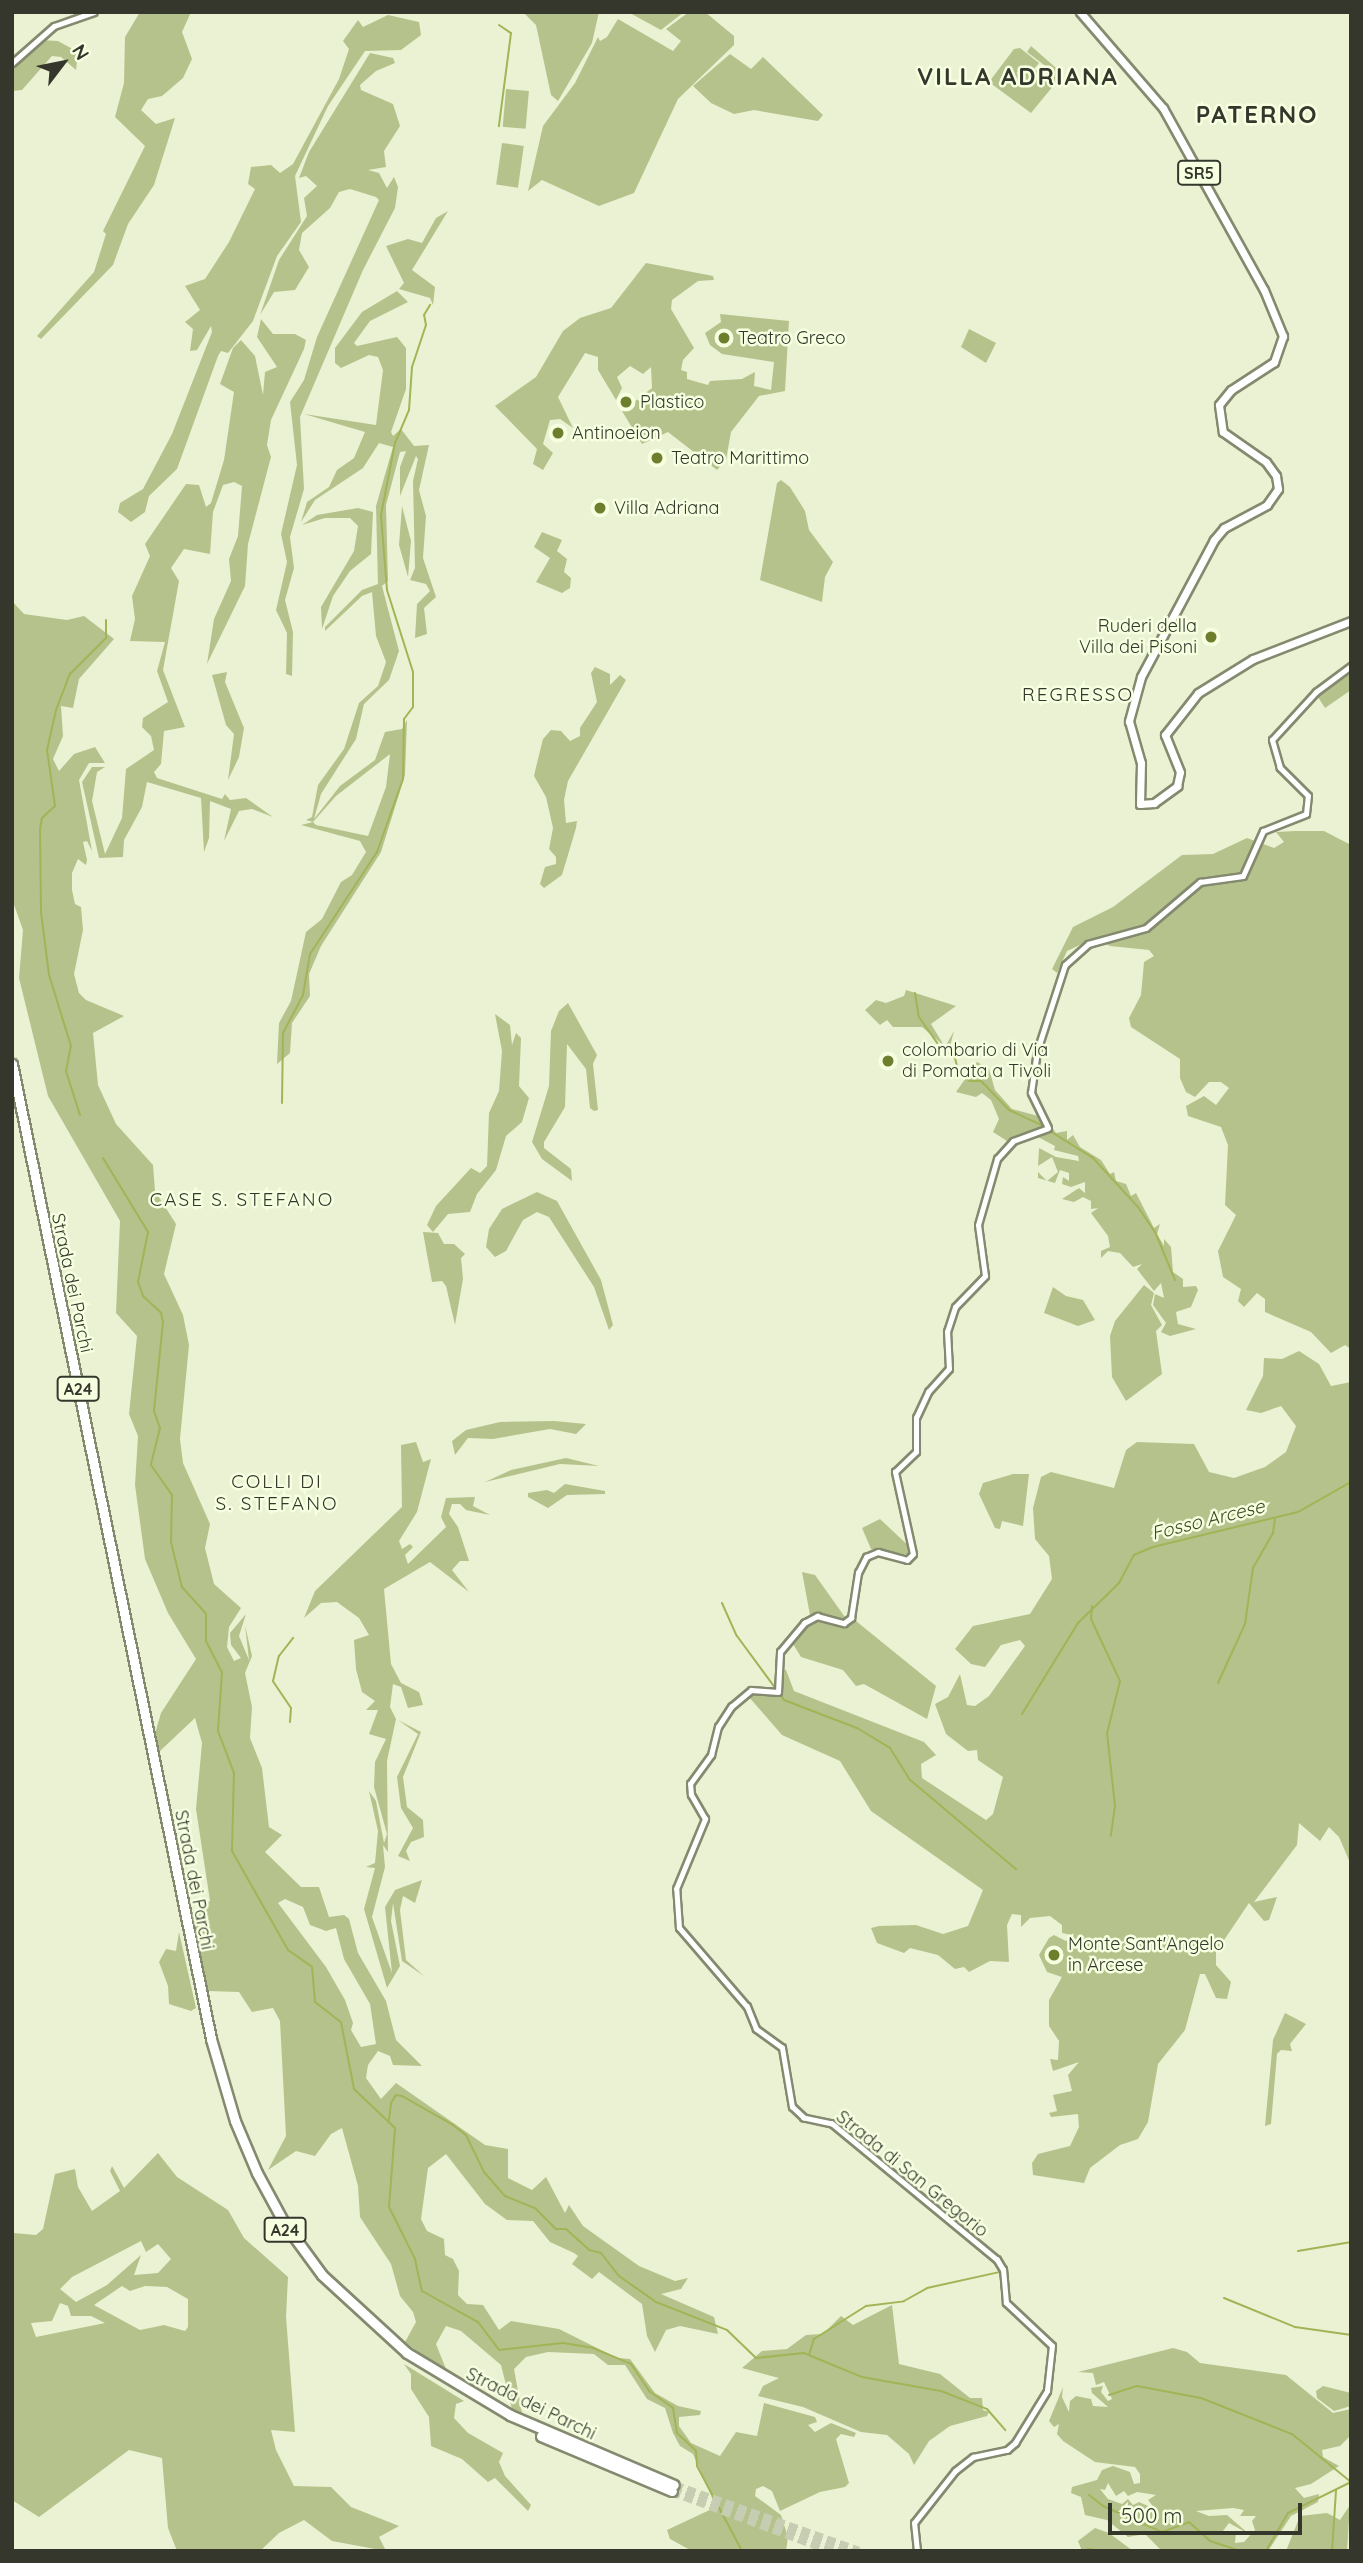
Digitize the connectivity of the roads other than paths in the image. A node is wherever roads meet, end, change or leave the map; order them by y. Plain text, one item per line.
1 (94, 12) edge
2 (1080, 12) edge
3 (12, 63) edge
4 (1351, 621) edge
5 (1351, 666) edge
6 (12, 1064) edge
7 (12, 1090) edge
8 (143, 1714) junction
9 (673, 2488) tunnel mouth
10 (917, 2551) edge

1 - 3 main road
2 - 4 main road, SR5
5 - 10 street, Strada di San Gregorio
6 - 8 highway, Strada dei Parchi / A24
7 - 8 highway, Strada dei Parchi / A24
8 - 9 highway, Strada dei Parchi / A24

